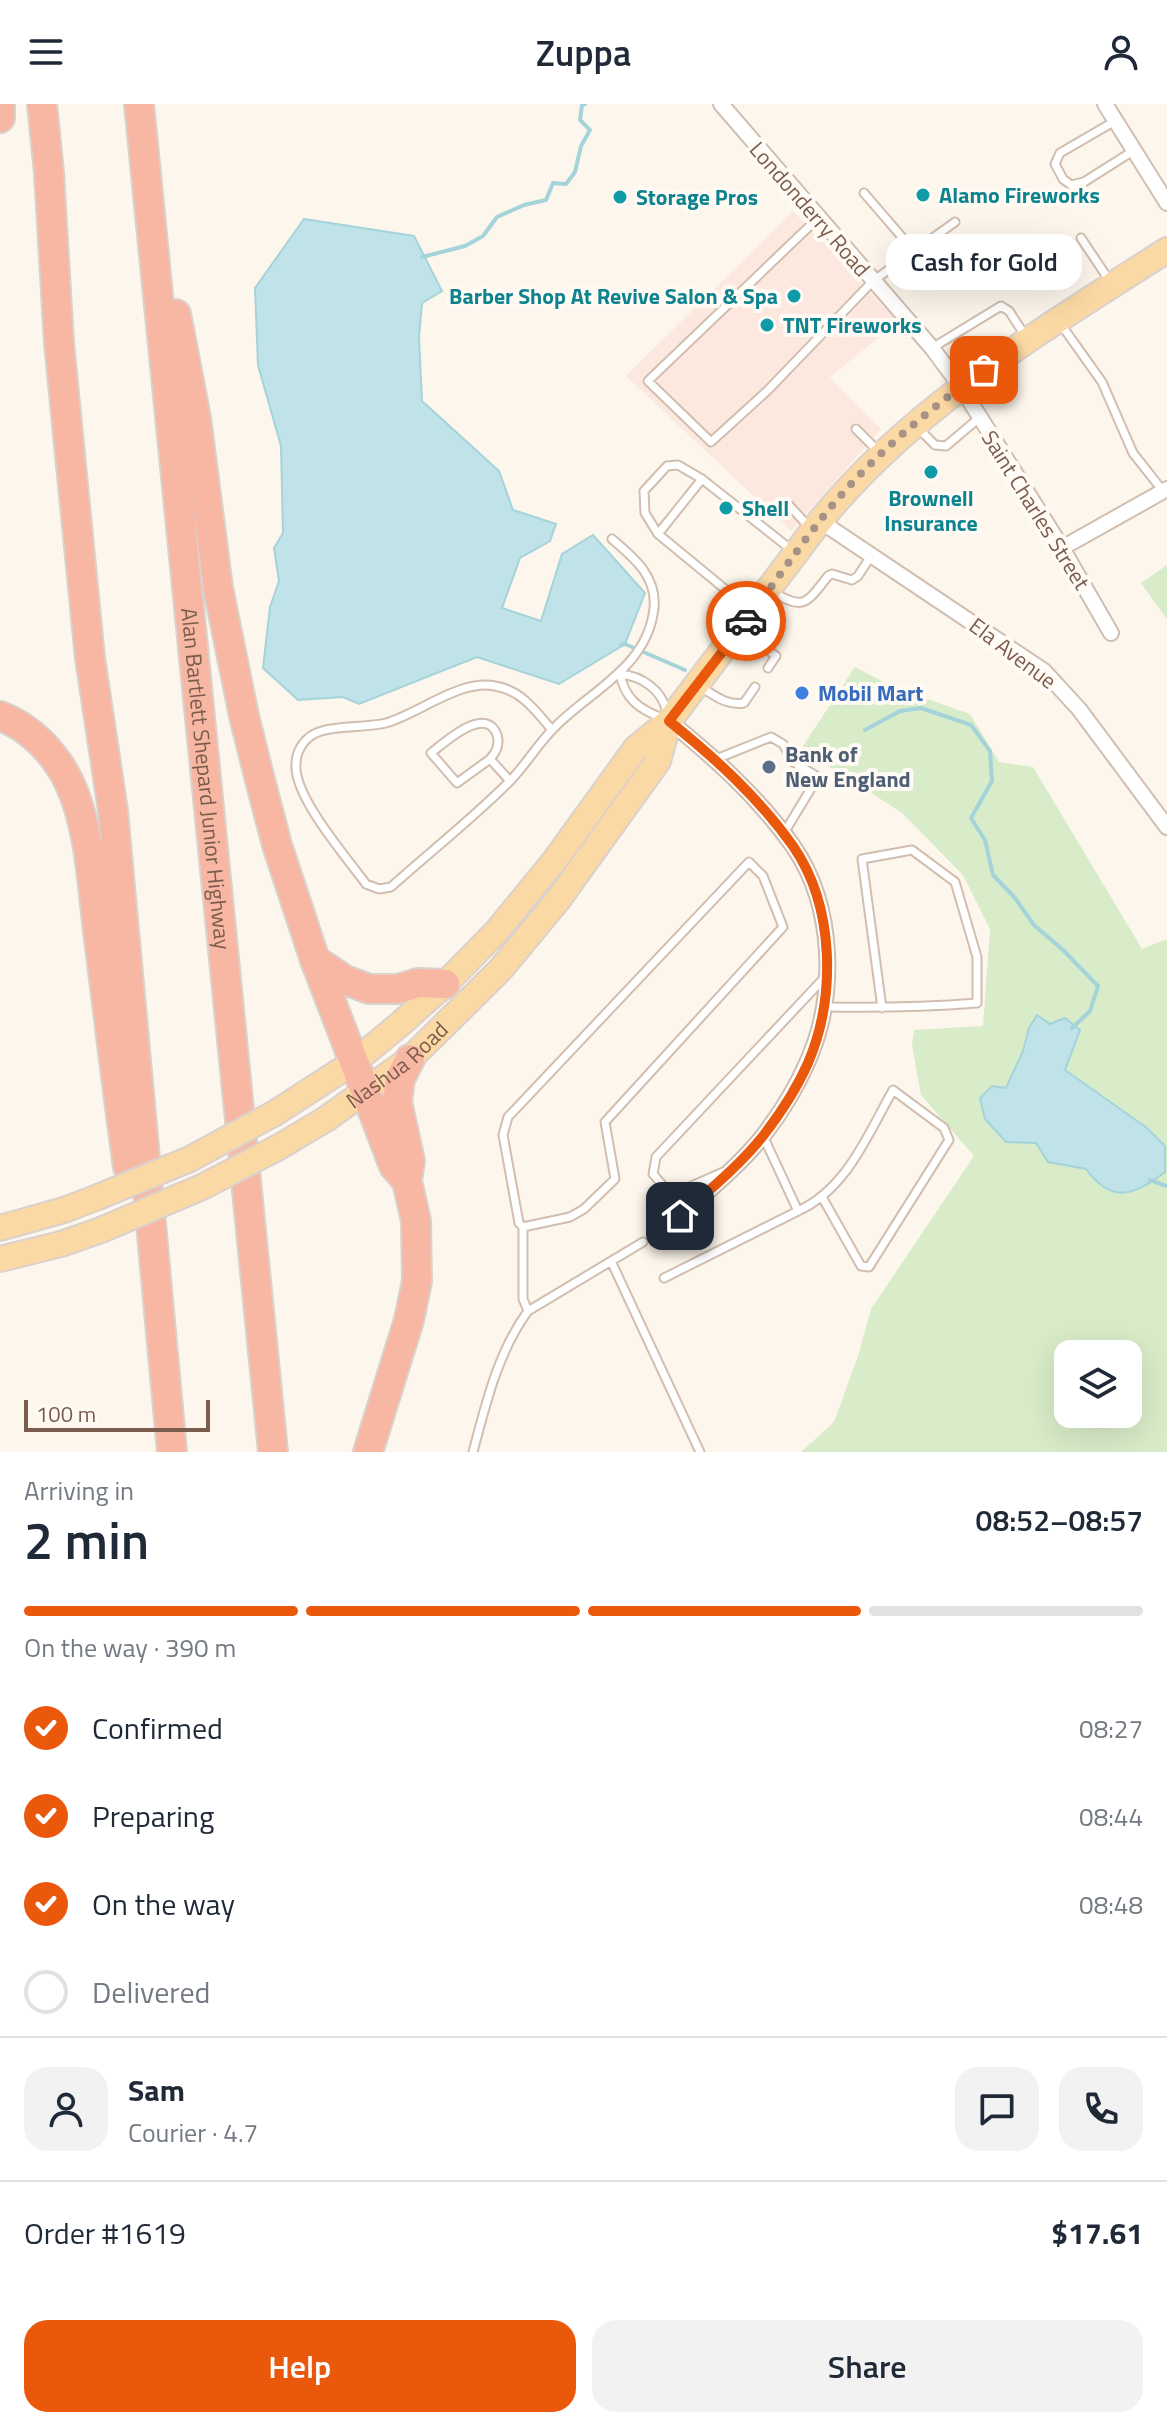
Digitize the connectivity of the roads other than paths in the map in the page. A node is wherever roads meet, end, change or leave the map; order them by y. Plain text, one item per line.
1 (0, 104) edge
2 (42, 104) edge
3 (139, 104) edge
4 (721, 104) edge
5 (1105, 104) edge
6 (0, 118) edge
7 (1115, 121) junction
8 (142, 135) junction
9 (1133, 151) junction
10 (864, 193) dead end
11 (1167, 203) edge
12 (818, 218) junction
13 (955, 222) dead end
14 (1081, 238) dead end
15 (1167, 250) edge
16 (914, 251) junction
17 (873, 281) junction
18 (1113, 286) junction
19 (1059, 321) junction
20 (1028, 341) junction
21 (932, 348) junction
22 (961, 387) junction
23 (979, 418) junction
24 (914, 423) junction
25 (856, 429) dead end
26 (880, 454) junction
27 (702, 479) junction
28 (1165, 490) edge
29 (787, 503) dead end
30 (816, 526) junction
31 (658, 534) junction
32 (612, 539) dead end
33 (1062, 548) junction
34 (796, 554) junction
35 (871, 556) junction
36 (769, 590) junction
37 (746, 621) junction
38 (1111, 633) dead end
39 (768, 668) dead end
40 (620, 674) junction
41 (697, 685) junction
42 (755, 687) dead end
43 (0, 716) edge
44 (669, 721) junction
45 (552, 730) junction
46 (490, 759) junction
47 (716, 759) junction
48 (510, 781) junction
49 (1167, 827) edge
50 (783, 835) junction
51 (315, 960) junction
52 (826, 976) junction
53 (445, 984) junction
54 (823, 1007) junction
55 (882, 1008) junction
56 (410, 1059) junction
57 (354, 1062) junction
58 (365, 1092) junction
59 (763, 1136) junction
60 (735, 1166) junction
61 (407, 1181) junction
62 (822, 1197) junction
63 (798, 1211) junction
64 (680, 1216) joint
65 (523, 1227) junction
66 (662, 1227) dead end
67 (0, 1228) edge
68 (643, 1242) dead end
69 (0, 1259) edge
70 (611, 1261) junction
71 (664, 1278) dead end
72 (528, 1311) junction
73 (164, 1383) junction
74 (172, 1452) edge
75 (273, 1452) edge
76 (368, 1452) edge
77 (473, 1452) edge
78 (700, 1452) edge

1 - 6 highway
2 - 73 highway
3 - 8 highway, Alan Bartlett Shepard Junior Highway
4 - 12 street, Londonderry Road
5 - 7 street
7 - 9 street
7 - 9 lane
8 - 51 highway
8 - 75 highway, Alan Bartlett Shepard Junior Highway
9 - 11 street
10 - 16 lane
12 - 17 street, Londonderry Road
12 - 17 lane
13 - 16 lane
14 - 18 lane
15 - 18 main road, Nashua Road
16 - 17 lane
17 - 21 street, Londonderry Road
18 - 19 main road, Nashua Road
19 - 20 main road, Nashua Road
19 - 28 lane
20 - 21 lane
20 - 22 main road, Nashua Road
21 - 22 street, Londonderry Road
22 - 23 street, Saint Charles Street
22 - 24 main road, Nashua Road
23 - 24 lane
23 - 33 street, Saint Charles Street
24 - 26 main road, Nashua Road
25 - 26 lane
26 - 30 main road, Nashua Road
27 - 31 lane
27 - 31 lane
27 - 34 lane
28 - 33 street
29 - 30 lane
30 - 34 main road, Nashua Road
30 - 35 street, Ela Avenue
31 - 37 lane
32 - 40 lane
33 - 38 street, Saint Charles Street
34 - 36 main road, Nashua Road
35 - 36 lane
35 - 49 street, Ela Avenue
36 - 37 main road, Nashua Road
37 - 39 lane
37 - 41 main road, Nashua Road
40 - 44 lane
40 - 44 lane
40 - 45 lane
41 - 42 lane
41 - 44 main road, Nashua Road
43 - 73 highway
44 - 47 street
44 - 53 main road, Nashua Road
44 - 56 main road, Nashua Road
45 - 48 lane
45 - 48 lane
46 - 46 lane
46 - 48 lane
47 - 50 street
47 - 50 lane
50 - 52 street
51 - 53 highway
51 - 57 highway
52 - 54 street
52 - 60 lane
53 - 57 main road, Nashua Road
54 - 55 lane
54 - 59 street
55 - 55 lane
56 - 58 main road, Nashua Road
56 - 61 highway
57 - 58 highway
57 - 67 main road, Nashua Road, bridge
58 - 61 highway
58 - 69 main road, Nashua Road, bridge
59 - 60 street
59 - 63 lane
60 - 64 street
61 - 76 highway
62 - 62 lane
62 - 63 lane
63 - 71 lane
64 - 66 lane
65 - 65 lane
65 - 72 lane
68 - 70 lane
70 - 72 lane
70 - 78 lane
72 - 77 lane
73 - 74 highway

